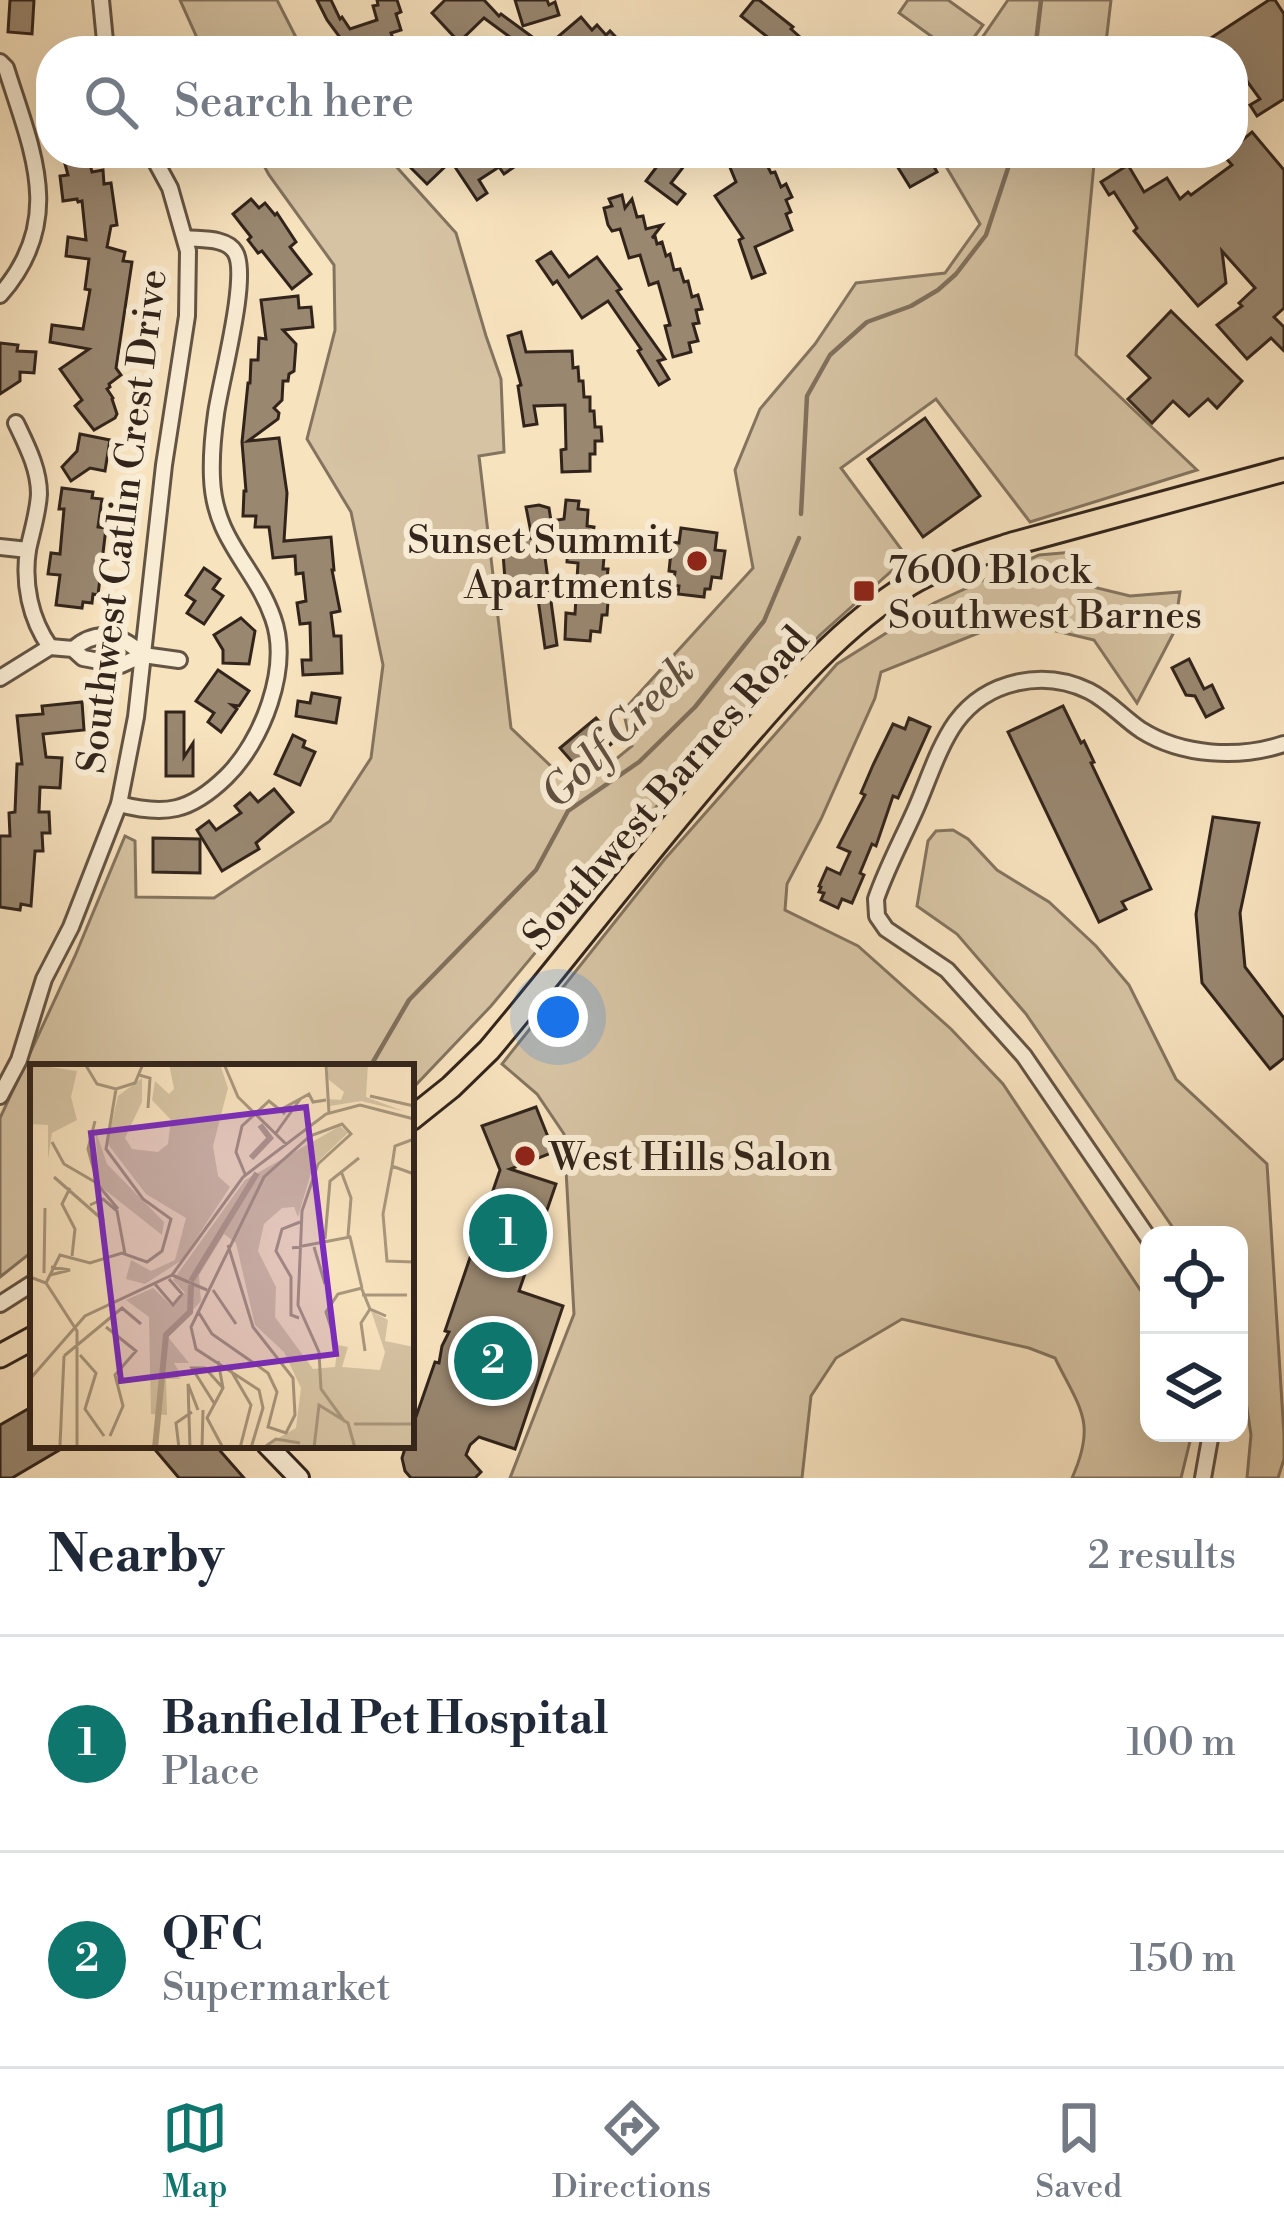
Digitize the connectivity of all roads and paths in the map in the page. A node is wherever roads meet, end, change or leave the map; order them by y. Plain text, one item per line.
1 (100, 0) edge
2 (104, 36) edge
3 (0, 62) edge
4 (159, 168) edge
5 (184, 238) junction
6 (0, 296) edge
7 (16, 424) dead end
8 (1284, 470) edge
9 (0, 548) edge
10 (28, 550) junction
11 (50, 647) junction
12 (73, 649) junction
13 (143, 655) junction
14 (179, 660) dead end
15 (0, 678) edge
16 (1284, 744) edge
17 (118, 804) junction
18 (0, 1096) edge
19 (414, 1117) edge
20 (1140, 1226) edge
21 (30, 1285) edge
22 (0, 1304) edge
23 (30, 1340) edge
24 (0, 1356) edge
25 (1209, 1442) edge
26 (270, 1448) edge
27 (299, 1478) edge
28 (1203, 1478) edge

1 - 2 street
3 - 6 street
4 - 5 street, Southwest Catlin Crest Drive
5 - 13 street, Southwest Catlin Crest Drive
5 - 17 street
7 - 10 street
8 - 19 main road, Southwest Barnes Road
9 - 10 street
10 - 11 street
11 - 12 street
11 - 15 street
12 - 13 street
12 - 13 street
13 - 14 street
13 - 17 street, Southwest Catlin Crest Drive
16 - 20 street
17 - 18 street, Southwest Catlin Crest Drive
21 - 22 street
23 - 24 main road
25 - 28 street
26 - 27 main road

